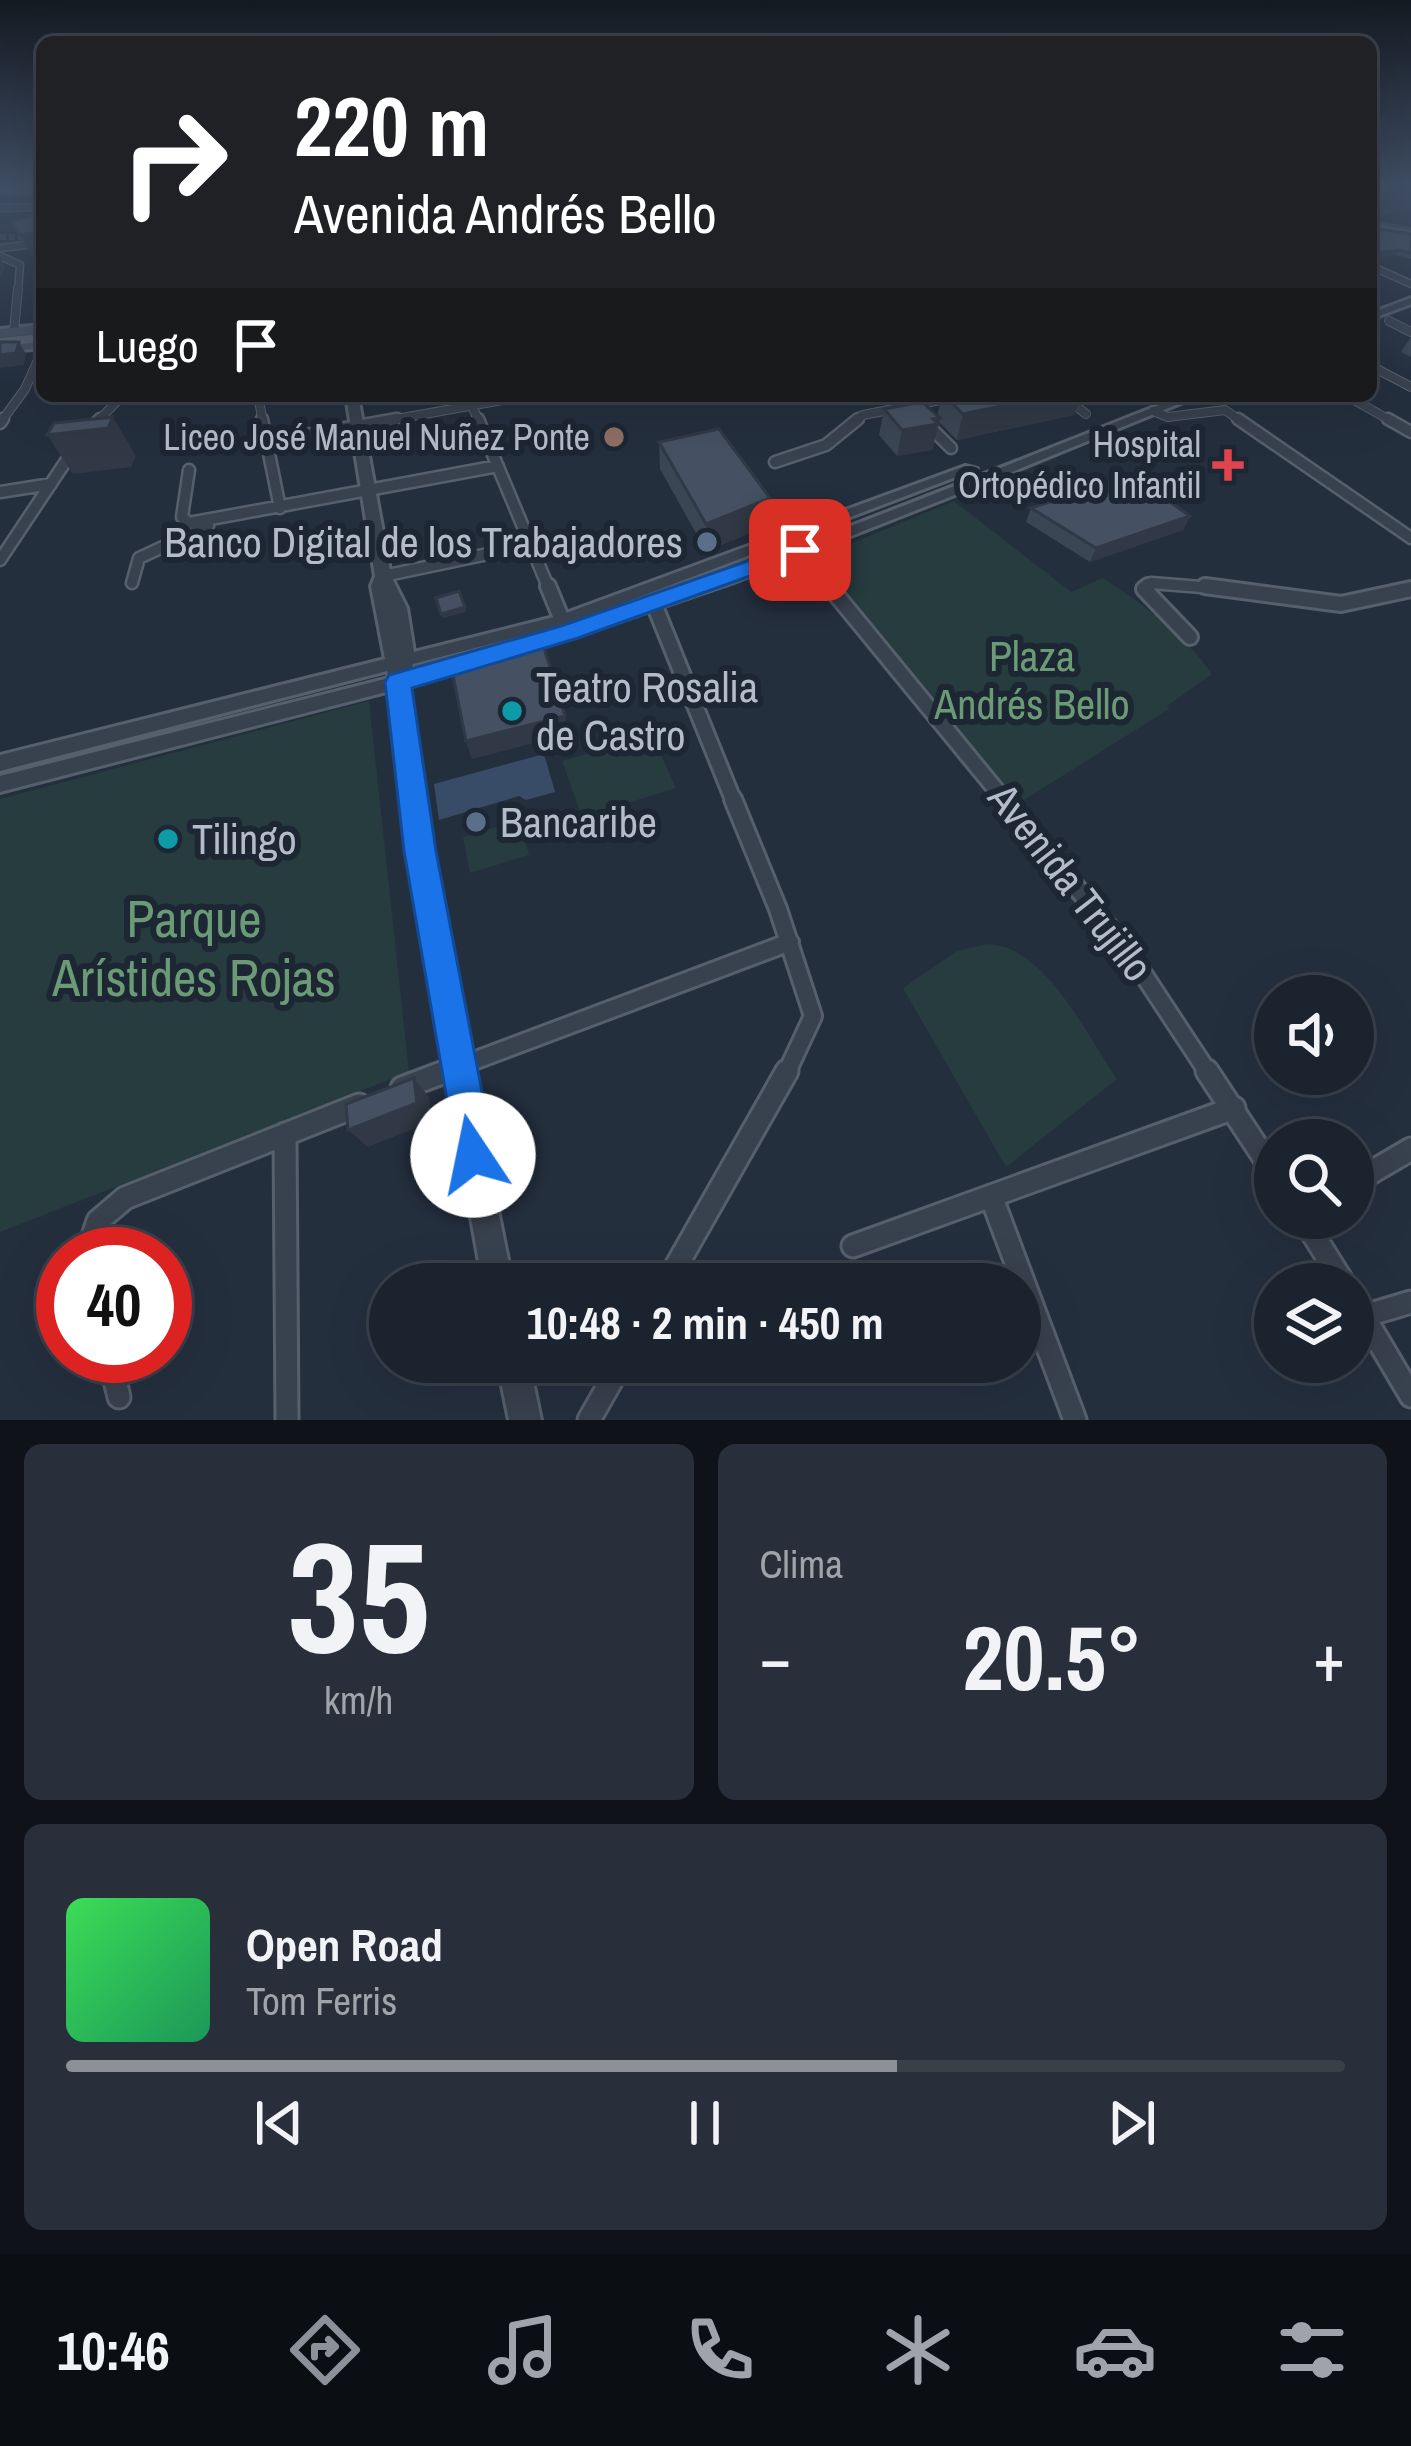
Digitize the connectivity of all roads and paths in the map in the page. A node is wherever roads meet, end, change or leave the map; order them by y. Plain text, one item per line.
1 (2, 253) edge
2 (1377, 269) edge
3 (1411, 284) edge
4 (1411, 301) edge
5 (1377, 313) edge
6 (1411, 314) edge
7 (1389, 321) junction
8 (1377, 326) edge
9 (1411, 332) edge
10 (3, 339) edge
11 (36, 340) edge
12 (36, 340) edge
13 (36, 357) edge
14 (1377, 369) edge
15 (1411, 388) edge
16 (116, 402) edge
17 (259, 402) edge
18 (353, 402) edge
19 (465, 402) edge
20 (470, 402) edge
21 (905, 402) edge
22 (930, 402) edge
23 (1070, 402) edge
24 (1358, 402) edge
25 (1157, 404) edge
26 (909, 406) junction
27 (1086, 415) dead end
28 (0, 424) edge
29 (358, 425) junction
30 (1411, 432) edge
31 (267, 442) junction
32 (951, 448) dead end
33 (775, 462) dead end
34 (498, 466) junction
35 (189, 470) dead end
36 (51, 484) junction
37 (368, 491) junction
38 (0, 492) edge
39 (280, 508) junction
40 (230, 516) junction
41 (1411, 538) edge
42 (531, 545) junction
43 (800, 550) junction
44 (0, 560) edge
45 (383, 576) junction
46 (132, 583) dead end
47 (1411, 589) edge
48 (654, 604) junction
49 (562, 620) junction
50 (1190, 637) dead end
51 (399, 670) junction
52 (0, 764) edge
53 (0, 784) edge
54 (790, 942) junction
55 (456, 1068) junction
56 (1234, 1108) junction
57 (285, 1134) junction
58 (1254, 1140) edge
59 (1411, 1149) edge
60 (1374, 1171) edge
61 (991, 1196) junction
62 (93, 1227) edge
63 (854, 1246) dead end
64 (494, 1263) edge
65 (678, 1263) edge
66 (1411, 1302) edge
67 (1374, 1306) edge
68 (1374, 1333) edge
69 (116, 1383) edge
70 (517, 1383) edge
71 (610, 1383) edge
72 (1411, 1396) edge
73 (119, 1397) dead end
74 (287, 1420) edge
75 (525, 1420) edge
76 (589, 1420) edge
77 (1075, 1420) edge

1 - 10 street
2 - 3 street
4 - 5 street
6 - 7 street
7 - 8 street
7 - 9 street
10 - 11 main road
10 - 12 main road
13 - 28 street
14 - 15 street
16 - 36 street
17 - 31 street
18 - 29 street
19 - 29 street
20 - 34 street
21 - 26 street
22 - 26 street
23 - 27 street
24 - 30 street
25 - 41 street
25 - 43 street
25 - 49 street
26 - 32 street
26 - 33 street
29 - 31 street
29 - 37 street
31 - 39 street
34 - 37 street
34 - 42 street
35 - 40 street
36 - 38 street
36 - 44 street
37 - 39 street
37 - 45 street
39 - 40 street
40 - 46 street
42 - 45 street
42 - 49 street
43 - 48 street
43 - 56 street, Avenida Trujillo
45 - 51 street
47 - 50 street
48 - 51 street
48 - 54 street
49 - 51 street
51 - 52 street
51 - 53 street
51 - 55 street
54 - 55 street
54 - 65 street
55 - 57 street
55 - 64 street
56 - 58 street, Avenida Trujillo
56 - 61 street
57 - 62 street
57 - 74 street
59 - 60 street
61 - 63 street
61 - 77 street
66 - 67 street
68 - 72 street
69 - 73 street
70 - 75 street
71 - 76 street

